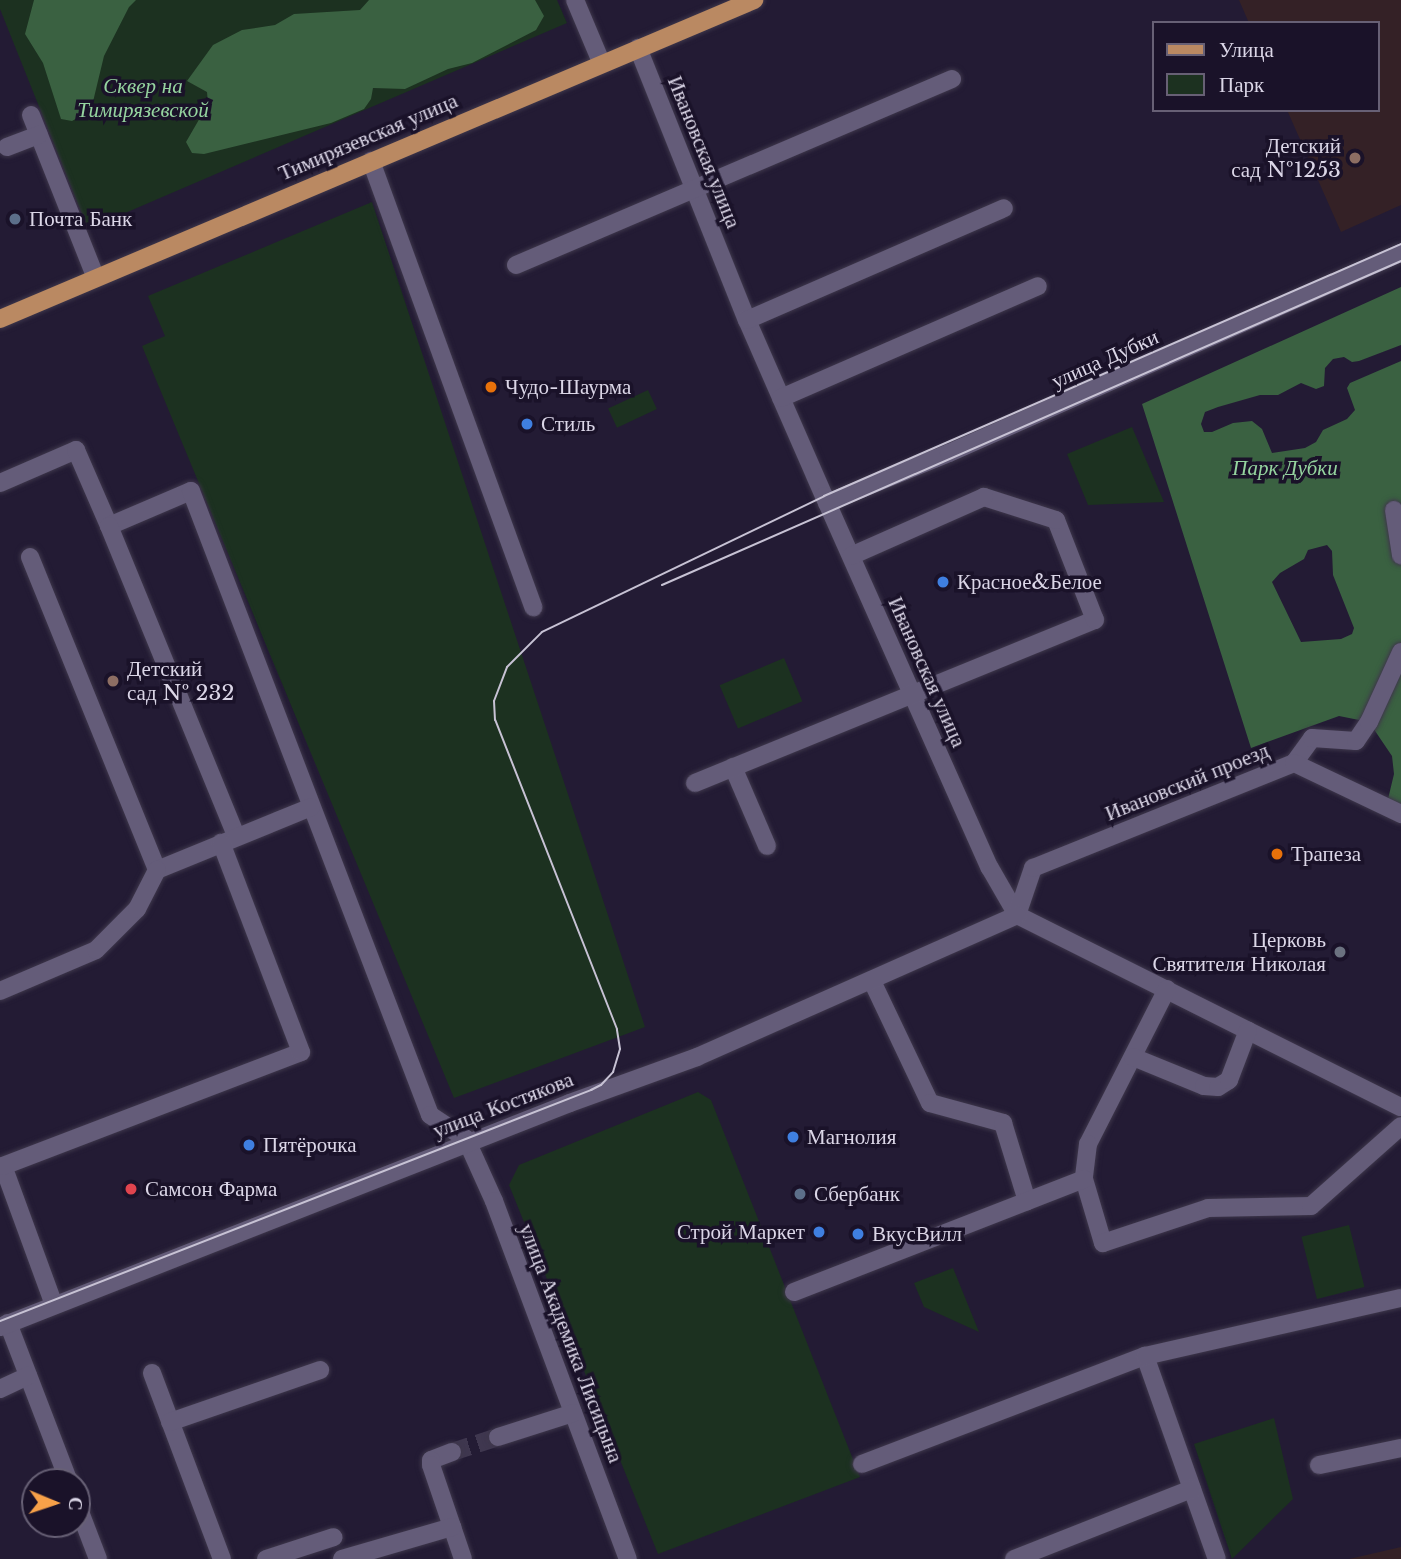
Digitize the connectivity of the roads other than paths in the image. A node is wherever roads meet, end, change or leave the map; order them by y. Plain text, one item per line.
1 (575, 0) edge
2 (754, 0) edge
3 (638, 48) junction
4 (601, 62) junction
5 (952, 79) dead end
6 (31, 115) dead end
7 (39, 135) junction
8 (7, 148) dead end
9 (370, 161) junction
10 (694, 189) junction
11 (1004, 208) dead end
12 (1401, 253) edge
13 (516, 265) dead end
14 (96, 278) junction
15 (1038, 286) dead end
16 (0, 319) edge
17 (747, 320) junction
18 (781, 398) junction
19 (0, 483) edge
20 (827, 503) junction
21 (1394, 510) dead end
22 (109, 526) junction
23 (1401, 555) edge
24 (850, 556) junction
25 (30, 557) dead end
26 (533, 607) dead end
27 (1401, 652) edge
28 (912, 694) junction
29 (1294, 763) junction
30 (733, 767) junction
31 (695, 783) dead end
32 (312, 807) junction
33 (1401, 814) edge
34 (229, 839) junction
35 (767, 846) dead end
36 (157, 870) junction
37 (1017, 915) junction
38 (872, 981) junction
39 (1167, 989) junction
40 (0, 991) edge
41 (1248, 1030) junction
42 (1133, 1057) junction
43 (1401, 1107) edge
44 (1401, 1126) edge
45 (468, 1143) junction
46 (1084, 1179) junction
47 (1027, 1201) junction
48 (794, 1293) dead end
49 (1401, 1298) edge
50 (54, 1306) junction
51 (4, 1325) edge
52 (1145, 1356) junction
53 (320, 1370) dead end
54 (152, 1373) dead end
55 (29, 1376) junction
56 (0, 1389) edge
57 (573, 1413) junction
58 (170, 1422) junction
59 (498, 1437) tunnel mouth
60 (1401, 1448) edge
61 (452, 1452) tunnel mouth
62 (862, 1464) dead end
63 (1319, 1465) dead end
64 (64, 1468) edge
65 (1192, 1489) junction
66 (452, 1527) junction
67 (334, 1537) dead end
68 (90, 1538) edge
69 (98, 1559) edge
70 (222, 1559) edge
71 (266, 1559) edge
72 (342, 1559) edge
73 (463, 1559) edge
74 (628, 1559) edge
75 (1014, 1559) edge
76 (1217, 1559) edge

1 - 4 street
2 - 3 main road, Тимирязевская улица
3 - 4 main road, Тимирязевская улица
3 - 10 street, Ивановская улица
4 - 9 main road, Тимирязевская улица
5 - 10 street
6 - 7 street
7 - 8 street
7 - 14 street
9 - 14 main road, Тимирязевская улица
9 - 26 street
10 - 13 street
10 - 17 street, Ивановская улица
11 - 17 street
12 - 20 street, улица Дубки
14 - 16 main road, Тимирязевская улица
15 - 18 street
17 - 18 street, Ивановская улица
18 - 20 street, Ивановская улица
19 - 22 street
20 - 24 street, Ивановская улица
21 - 23 street
22 - 32 street
22 - 34 street
24 - 28 street, Ивановская улица
24 - 28 street
25 - 36 street
27 - 29 street
28 - 30 street
28 - 37 street, Ивановская улица
29 - 33 street, Ивановский проезд
29 - 37 street, Ивановский проезд
30 - 31 street
30 - 35 street
32 - 34 street
32 - 45 street
34 - 36 street
34 - 50 street
36 - 40 street
37 - 38 street, улица Костякова
37 - 39 street
38 - 45 street, улица Костякова
38 - 47 street
39 - 41 street
39 - 42 street
41 - 42 street
41 - 43 street
42 - 46 street
44 - 46 street
45 - 50 street, улица Костякова
45 - 57 street, улица Академика Лисицына
46 - 47 street
47 - 48 street
49 - 52 street
50 - 51 street, улица Костякова
51 - 55 street
52 - 62 street
52 - 65 street
53 - 58 street
54 - 58 street
55 - 56 street
55 - 64 street
57 - 59 street
57 - 74 street, улица Академика Лисицына
58 - 70 street
60 - 63 street
61 - 66 street
65 - 75 street
65 - 76 street
66 - 72 street
66 - 73 street
67 - 71 street
68 - 69 street

